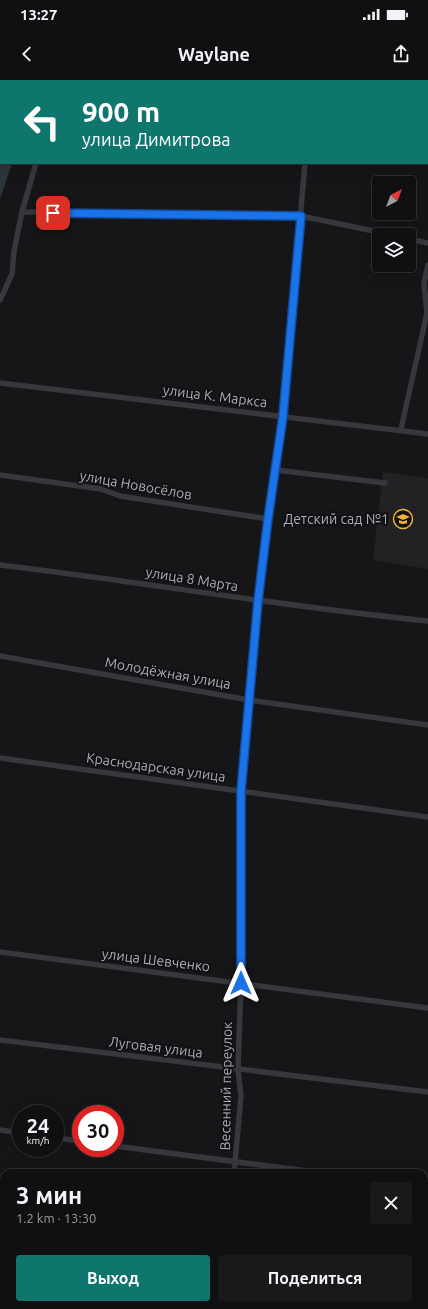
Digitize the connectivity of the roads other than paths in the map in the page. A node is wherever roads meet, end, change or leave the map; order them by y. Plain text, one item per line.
1 (36, 164) edge
2 (306, 164) edge
3 (22, 212) junction
4 (301, 216) junction
5 (372, 231) edge
6 (416, 240) edge
7 (428, 243) edge
8 (428, 265) edge
9 (0, 300) edge
10 (0, 383) edge
11 (283, 416) junction
12 (400, 430) junction
13 (428, 434) edge
14 (276, 470) junction
15 (0, 475) edge
16 (385, 483) dead end
17 (268, 519) junction
18 (0, 565) edge
19 (258, 601) junction
20 (428, 621) edge
21 (0, 656) edge
22 (249, 700) junction
23 (428, 725) edge
24 (0, 758) edge
25 (241, 791) junction
26 (428, 816) edge
27 (0, 952) edge
28 (241, 983) junction
29 (428, 1008) edge
30 (0, 1040) edge
31 (238, 1069) junction
32 (428, 1092) edge
33 (0, 1130) edge
34 (12, 1132) edge
35 (124, 1147) edge
36 (236, 1162) junction
37 (235, 1169) edge
38 (291, 1169) edge

1 - 3 street
2 - 4 street, Весенний переулок
3 - 4 street
3 - 9 street
4 - 5 street
4 - 11 street, Весенний переулок
6 - 7 street
8 - 12 street
10 - 11 street, улица К. Маркса
11 - 12 street, улица К. Маркса
11 - 14 street, Весенний переулок
12 - 13 street, улица К. Маркса
14 - 16 street
14 - 17 street, Весенний переулок
15 - 17 street, улица Новосёлов
17 - 19 street, Весенний переулок
18 - 19 street, улица 8 Марта
19 - 20 street, улица 8 Марта
19 - 22 street, Весенний переулок
21 - 22 street, Молодёжная улица
22 - 23 street, Молодёжная улица
22 - 25 street, Весенний переулок
24 - 25 street, Краснодарская улица
25 - 26 street, Краснодарская улица
25 - 28 street, Весенний переулок
27 - 28 street, улица Шевченко
28 - 29 street, улица Шевченко
28 - 31 street, Весенний переулок
30 - 31 street, Луговая улица
31 - 32 street, Луговая улица
31 - 36 street, Весенний переулок
33 - 34 street
35 - 36 street
36 - 37 street, Весенний переулок
36 - 38 street

